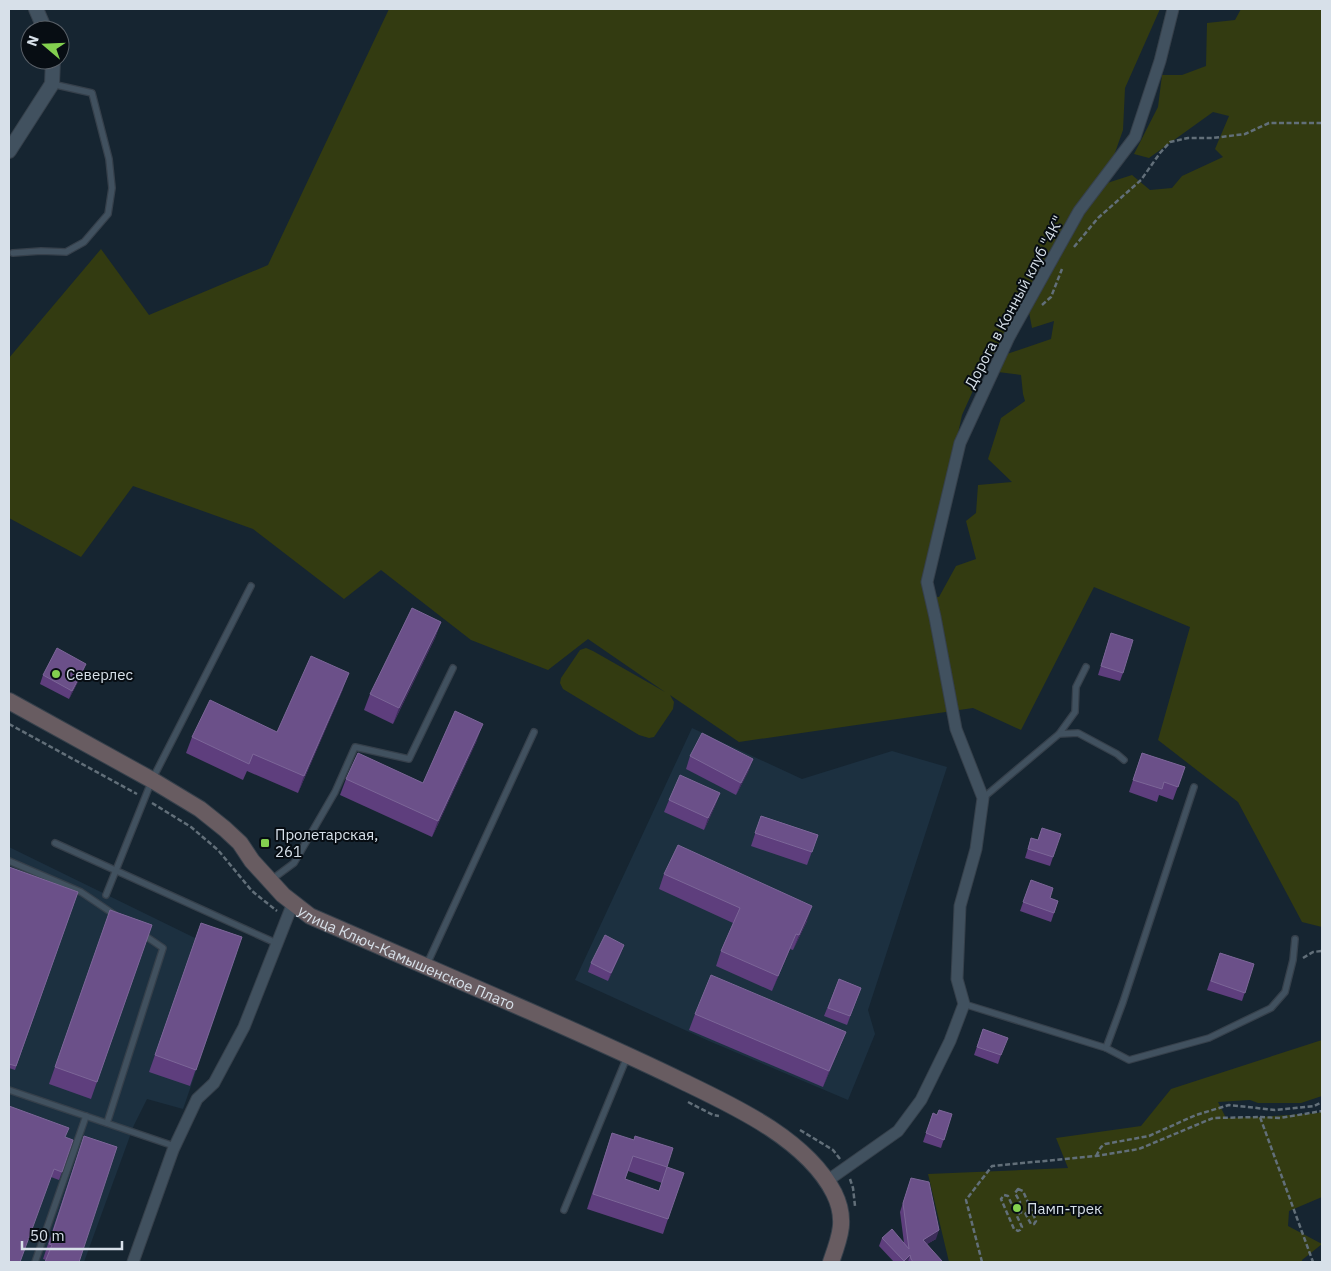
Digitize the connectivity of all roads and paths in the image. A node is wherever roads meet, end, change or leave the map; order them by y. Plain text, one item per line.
1 (1173, 9) edge
2 (53, 70) edge
3 (52, 84) junction
4 (1322, 122) edge
5 (9, 151) edge
6 (1073, 248) dead end
7 (13, 254) dead end
8 (1064, 264) dead end
9 (1037, 310) dead end
10 (251, 586) dead end
11 (1086, 667) dead end
12 (454, 668) dead end
13 (9, 701) edge
14 (534, 732) dead end
15 (1059, 734) junction
16 (1124, 760) dead end
17 (152, 780) junction
18 (1194, 786) dead end
19 (983, 798) junction
20 (55, 843) dead end
21 (9, 861) edge
22 (116, 871) junction
23 (269, 881) junction
24 (106, 895) dead end
25 (292, 903) junction
26 (123, 920) edge
27 (139, 932) edge
28 (1294, 939) dead end
29 (276, 943) junction
30 (1322, 951) edge
31 (1292, 964) junction
32 (426, 966) junction
33 (964, 1004) junction
34 (1106, 1048) junction
35 (628, 1055) junction
36 (9, 1090) edge
37 (1322, 1102) edge
38 (1322, 1111) edge
39 (86, 1116) junction
40 (1260, 1117) junction
41 (107, 1123) junction
42 (174, 1146) junction
43 (1096, 1156) junction
44 (827, 1181) junction
45 (564, 1210) dead end
46 (1014, 1228) joint
47 (35, 1262) edge
48 (133, 1262) edge
49 (832, 1262) edge
50 (982, 1262) edge
51 (1313, 1262) edge

1 - 19 street, Дорога в Конный клуб "4К"
2 - 3 street
3 - 5 street
3 - 7 lane
4 - 6 path
8 - 9 path
10 - 17 lane
11 - 15 lane
12 - 23 lane
13 - 17 main road, улица Ключ-Камышенское Плато
14 - 32 lane
15 - 16 lane
15 - 19 lane
17 - 22 lane
17 - 23 main road, улица Ключ-Камышенское Плато
18 - 34 lane
19 - 33 street
20 - 22 lane
21 - 26 lane
22 - 24 lane
22 - 29 lane
23 - 25 main road, улица Ключ-Камышенское Плато
25 - 29 street
25 - 32 main road, улица Ключ-Камышенское Плато
27 - 41 lane
28 - 31 lane
29 - 42 street
30 - 31 path
31 - 34 lane
32 - 35 main road, улица Ключ-Камышенское Плато
33 - 34 lane
33 - 44 street
35 - 44 main road, улица Ключ-Камышенское Плато
35 - 45 lane
36 - 39 lane
37 - 43 path
38 - 40 path
39 - 41 lane
39 - 47 lane
40 - 43 path
40 - 51 path
41 - 42 lane
42 - 48 street
43 - 50 path
44 - 49 main road, улица Ключ-Камышенское Плато
46 - 46 path

